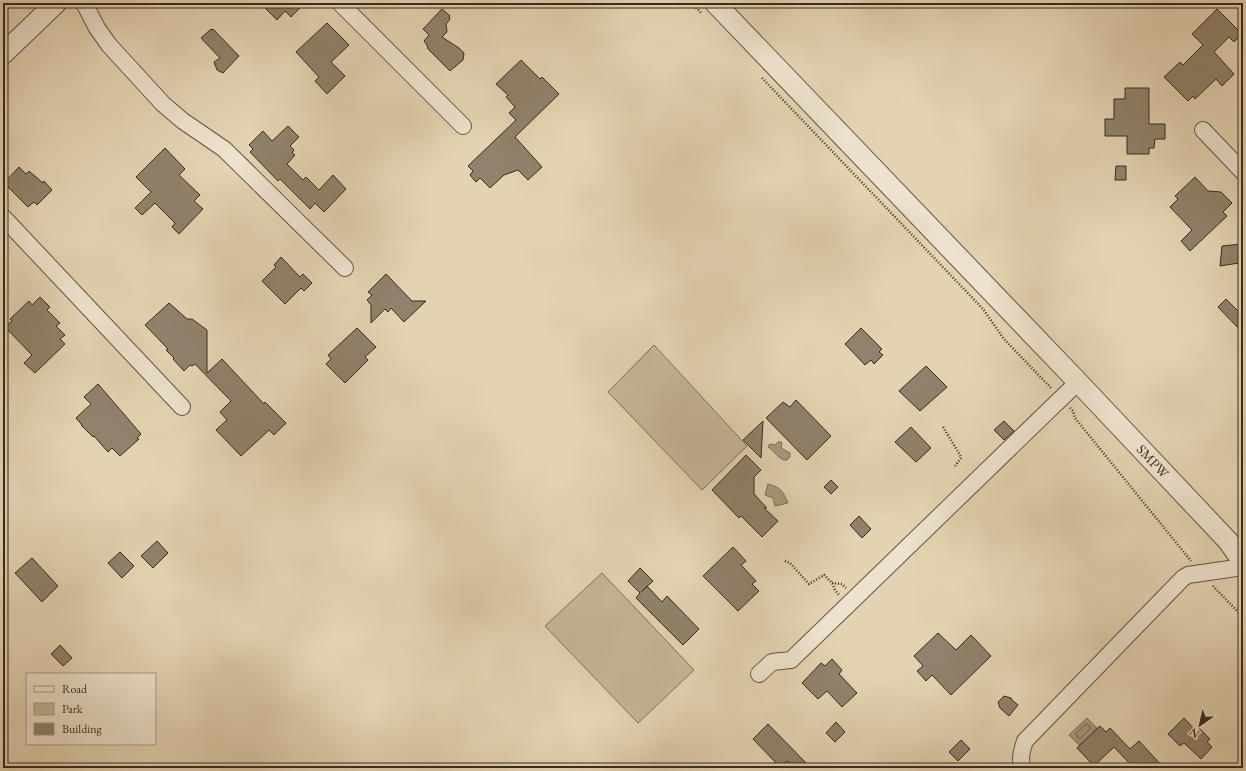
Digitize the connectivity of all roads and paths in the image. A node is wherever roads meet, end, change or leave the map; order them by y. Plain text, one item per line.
1 (56, 3) edge
2 (84, 3) edge
3 (340, 3) edge
4 (692, 3) edge
5 (709, 9) edge
6 (3, 54) edge
7 (757, 72) dead end
8 (463, 126) dead end
9 (1202, 130) dead end
10 (1243, 172) edge
11 (3, 217) edge
12 (344, 268) dead end
13 (1078, 382) junction
14 (1062, 399) junction
15 (182, 407) dead end
16 (943, 427) dead end
17 (955, 466) dead end
18 (1235, 545) edge
19 (785, 561) dead end
20 (1243, 562) edge
21 (1243, 567) edge
22 (1201, 574) junction
23 (848, 604) junction
24 (1243, 617) edge
25 (759, 674) dead end
26 (1023, 768) edge

1 - 6 street
2 - 12 street
3 - 8 street
4 - 5 path
5 - 13 street, SMPW
7 - 14 path
9 - 10 street
11 - 15 street
13 - 14 street
13 - 18 street, SMPW
14 - 22 path
14 - 23 street
16 - 17 path
18 - 20 street, SMPW
19 - 23 path
21 - 22 street
22 - 24 path
22 - 26 street
23 - 25 street

